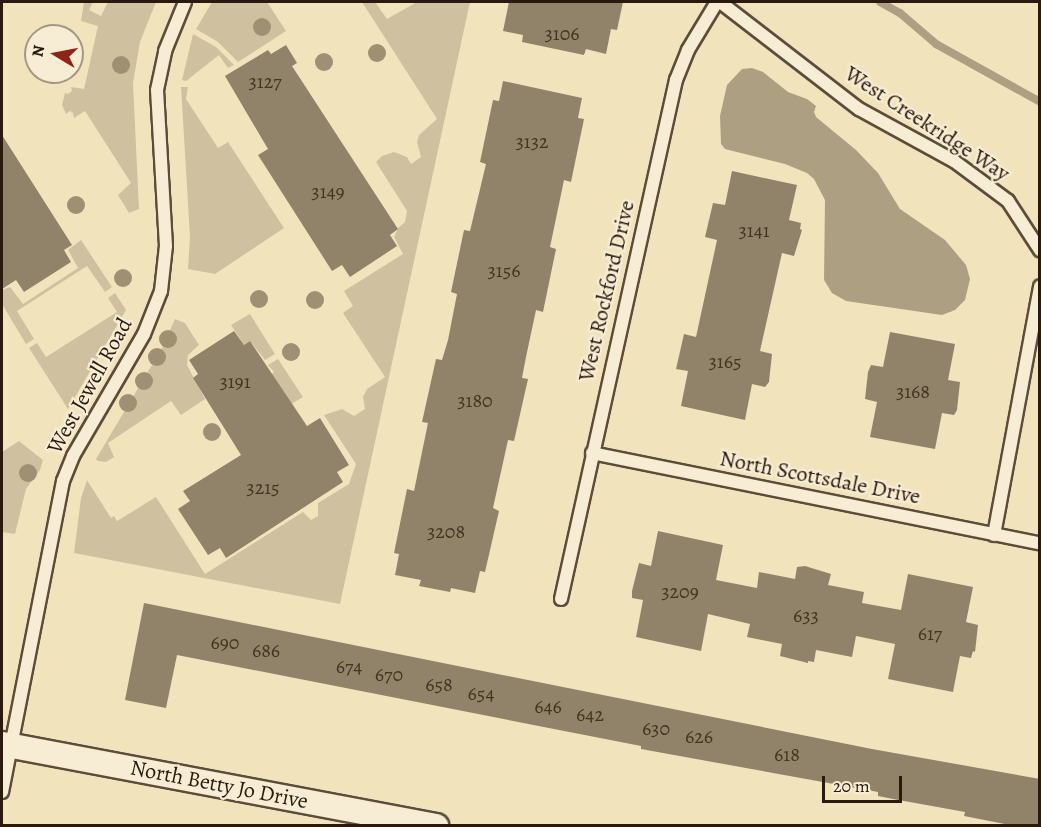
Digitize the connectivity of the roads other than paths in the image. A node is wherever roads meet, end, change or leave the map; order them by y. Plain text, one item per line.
1 (185, 2) edge
2 (719, 2) edge
3 (1040, 250) edge
4 (1040, 286) edge
5 (592, 453) junction
6 (994, 535) junction
7 (1040, 543) edge
8 (561, 599) dead end
9 (6, 745) edge
10 (2, 792) edge
11 (436, 825) edge

1 - 9 lane, West Jewell Road
2 - 3 lane, West Creekridge Way
2 - 5 lane, West Rockford Drive
4 - 6 lane
5 - 6 lane, North Scottsdale Drive
5 - 8 lane, West Rockford Drive
6 - 7 lane, North Scottsdale Drive
9 - 10 lane, West Jewell Road
9 - 11 street, North Betty Jo Drive

